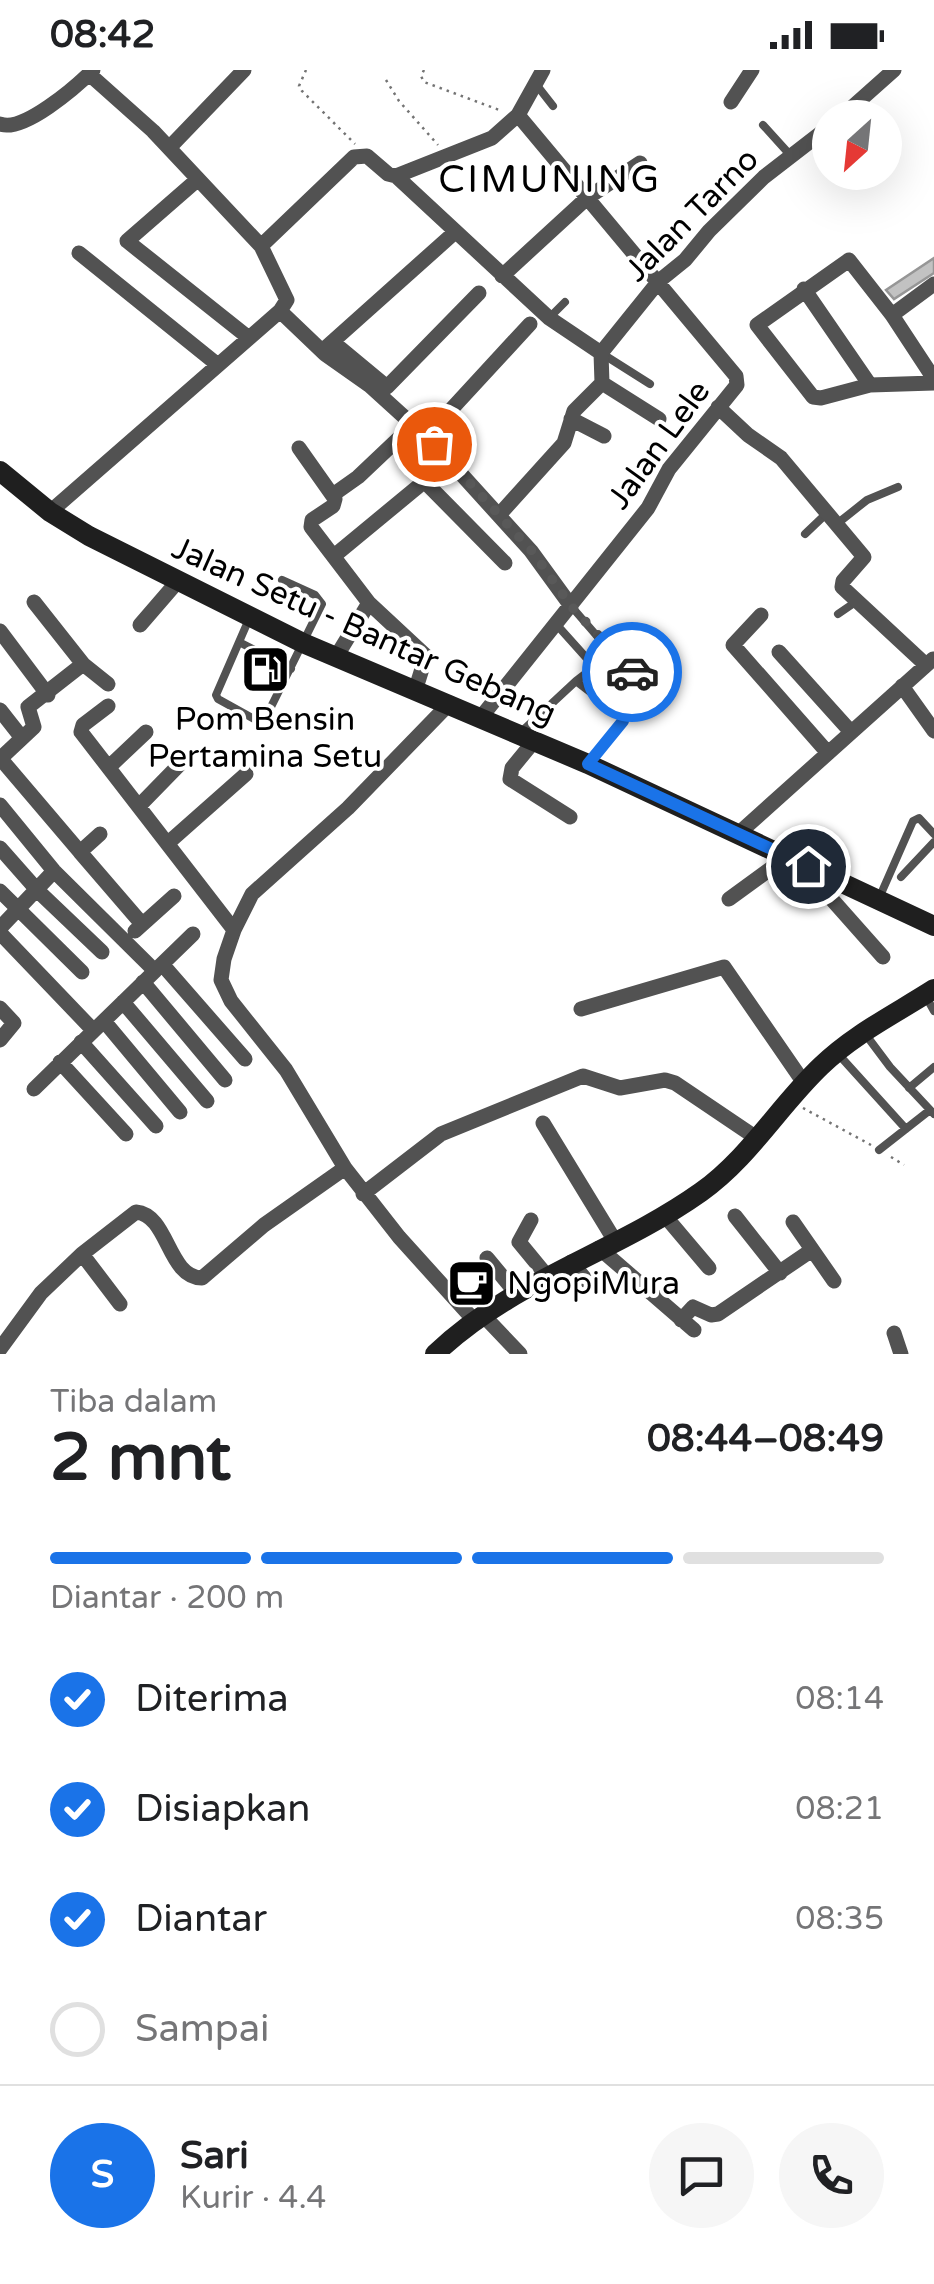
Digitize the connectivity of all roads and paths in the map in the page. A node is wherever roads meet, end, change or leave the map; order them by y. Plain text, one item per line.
1 (242, 70) edge
2 (306, 70) edge
3 (424, 70) edge
4 (752, 70) edge
5 (894, 70) edge
6 (91, 72) edge
7 (539, 76) edge
8 (386, 80) dead end
9 (860, 100) edge
10 (732, 102) dead end
11 (554, 106) dead end
12 (518, 115) junction
13 (0, 124) edge
14 (763, 125) dead end
15 (812, 141) edge
16 (170, 148) junction
17 (367, 156) junction
18 (792, 157) junction
19 (448, 158) junction
20 (640, 162) dead end
21 (396, 176) junction
22 (197, 180) junction
23 (587, 198) junction
24 (454, 233) junction
25 (261, 246) junction
26 (78, 253) dead end
27 (432, 264) dead end
28 (502, 276) junction
29 (659, 282) junction
30 (934, 284) edge
31 (804, 289) junction
32 (479, 294) dead end
33 (565, 302) dead end
34 (280, 312) junction
35 (892, 316) junction
36 (549, 318) junction
37 (530, 324) dead end
38 (248, 338) junction
39 (329, 351) junction
40 (601, 353) junction
41 (218, 365) junction
42 (933, 376) edge
43 (602, 384) junction
44 (650, 384) dead end
45 (870, 385) junction
46 (387, 387) junction
47 (718, 407) junction
48 (572, 419) junction
49 (658, 419) dead end
50 (414, 424) junction
51 (604, 436) dead end
52 (434, 444) junction
53 (299, 448) dead end
54 (449, 461) junction
55 (0, 471) edge
56 (424, 482) junction
57 (898, 486) dead end
58 (334, 494) junction
59 (50, 512) junction
60 (500, 514) junction
61 (831, 520) junction
62 (805, 534) dead end
63 (334, 556) junction
64 (505, 563) dead end
65 (282, 580) dead end
66 (178, 581) junction
67 (857, 601) junction
68 (34, 602) dead end
69 (369, 603) junction
70 (571, 606) junction
71 (838, 614) dead end
72 (761, 615) dead end
73 (251, 616) junction
74 (556, 624) junction
75 (140, 625) dead end
76 (0, 631) edge
77 (238, 642) junction
78 (303, 643) junction
79 (779, 652) dead end
80 (336, 657) junction
81 (930, 661) edge
82 (83, 664) junction
83 (291, 669) junction
84 (638, 678) junction
85 (576, 682) junction
86 (108, 684) dead end
87 (902, 686) junction
88 (416, 688) junction
89 (48, 695) junction
90 (668, 698) dead end
91 (450, 703) junction
92 (108, 706) dead end
93 (613, 708) junction
94 (0, 710) edge
95 (482, 716) junction
96 (934, 731) edge
97 (146, 732) dead end
98 (851, 732) junction
99 (528, 737) junction
100 (22, 738) junction
101 (828, 753) junction
102 (1, 757) edge
103 (588, 764) junction
104 (178, 765) dead end
105 (108, 767) junction
106 (246, 774) dead end
107 (0, 805) edge
108 (138, 806) junction
109 (570, 818) dead end
110 (739, 833) junction
111 (100, 834) dead end
112 (934, 834) edge
113 (934, 842) edge
114 (168, 843) junction
115 (0, 848) edge
116 (80, 852) junction
117 (788, 856) junction
118 (808, 866) junction
119 (54, 871) junction
120 (902, 877) dead end
121 (0, 891) edge
122 (38, 891) junction
123 (174, 896) dead end
124 (729, 898) dead end
125 (879, 898) junction
126 (18, 910) junction
127 (142, 924) junction
128 (934, 926) edge
129 (0, 930) edge
130 (234, 930) junction
131 (194, 934) dead end
132 (126, 941) junction
133 (102, 952) dead end
134 (883, 957) dead end
135 (82, 972) dead end
136 (153, 972) junction
137 (931, 998) edge
138 (123, 1002) junction
139 (0, 1008) edge
140 (581, 1009) dead end
141 (98, 1025) junction
142 (863, 1032) junction
143 (0, 1040) edge
144 (81, 1042) junction
145 (836, 1052) junction
146 (245, 1059) dead end
147 (60, 1062) junction
148 (934, 1067) edge
149 (224, 1080) dead end
150 (804, 1084) junction
151 (909, 1088) junction
152 (34, 1089) dead end
153 (206, 1101) dead end
154 (788, 1102) junction
155 (180, 1112) dead end
156 (932, 1112) edge
157 (543, 1123) dead end
158 (156, 1126) dead end
159 (906, 1129) junction
160 (126, 1134) dead end
161 (758, 1139) junction
162 (879, 1150) junction
163 (904, 1165) dead end
164 (344, 1168) junction
165 (363, 1194) junction
166 (665, 1216) junction
167 (735, 1216) dead end
168 (531, 1220) dead end
169 (793, 1222) dead end
170 (607, 1245) junction
171 (812, 1250) junction
172 (82, 1254) junction
173 (488, 1258) dead end
174 (571, 1262) junction
175 (709, 1268) dead end
176 (780, 1273) junction
177 (547, 1276) junction
178 (834, 1281) dead end
179 (592, 1287) dead end
180 (516, 1294) junction
181 (120, 1304) dead end
182 (478, 1316) junction
183 (894, 1332) dead end
184 (0, 1349) edge
185 (436, 1354) edge
186 (520, 1354) edge
187 (901, 1354) edge

1 - 16 street
2 - 17 path
3 - 12 path
4 - 10 street
5 - 9 street
6 - 13 street
6 - 16 street
7 - 11 lane
7 - 12 street
8 - 19 path
12 - 19 street
12 - 23 street, Jalan Lele
14 - 18 lane
15 - 18 street, Jalan Tarno
16 - 22 street
17 - 21 street
17 - 25 street
18 - 29 street, Jalan Tarno
19 - 21 street
20 - 23 street
21 - 24 street
22 - 25 street
22 - 38 street
23 - 28 street
23 - 29 street, Jalan Lele
24 - 28 street
24 - 39 street
25 - 34 street
26 - 41 street
27 - 39 street
28 - 36 street
29 - 40 street, Jalan Tarno
29 - 47 street, Jalan Lele
30 - 35 street
31 - 35 street
31 - 45 street
31 - 45 street
32 - 46 street
33 - 36 lane
34 - 38 street
34 - 39 street
35 - 42 street
36 - 40 street
36 - 52 street
37 - 46 street
38 - 41 street
39 - 46 street
39 - 50 street
40 - 43 street
40 - 44 lane
41 - 59 street
42 - 45 street
43 - 48 street
43 - 49 street
47 - 61 street
47 - 70 street, Jalan Lele
48 - 51 street
48 - 60 street
50 - 52 street
50 - 58 street
52 - 54 street
53 - 58 street
54 - 56 street
54 - 60 street
55 - 59 main road, Jalan Setu - Bantar Gebang
56 - 63 street
56 - 64 street
57 - 61 lane
58 - 63 street
59 - 66 main road, Jalan Setu - Bantar Gebang
60 - 70 street
61 - 62 lane
61 - 67 street
63 - 69 street
65 - 78 lane
66 - 73 main road, Jalan Setu - Bantar Gebang
66 - 75 street
67 - 71 lane
67 - 81 street
68 - 82 street
69 - 80 street
69 - 88 street
70 - 74 street, Jalan Lele
70 - 84 lane
72 - 101 street
73 - 77 lane
73 - 78 main road, Jalan Setu - Bantar Gebang
74 - 85 lane
74 - 95 street, Jalan Lele
76 - 89 street
77 - 83 lane
77 - 83 lane
78 - 80 main road, Jalan Setu - Bantar Gebang
78 - 83 lane
79 - 98 street
80 - 88 main road, Jalan Setu - Bantar Gebang
81 - 87 street
82 - 86 street
82 - 89 street
84 - 90 lane
84 - 93 lane
85 - 93 lane
85 - 99 lane
87 - 96 street
87 - 98 street
88 - 91 main road, Jalan Setu - Bantar Gebang
89 - 100 street
91 - 95 main road, Jalan Setu - Bantar Gebang
91 - 130 street
92 - 105 street
93 - 103 lane
94 - 100 street
95 - 99 main road, Jalan Setu - Bantar Gebang
97 - 105 street
98 - 101 street
99 - 103 main road, Jalan Setu - Bantar Gebang
99 - 109 street
100 - 102 street
101 - 110 street
102 - 116 street
103 - 110 main road, Jalan Setu - Bantar Gebang
104 - 108 street
105 - 108 street
106 - 114 street
107 - 119 street
108 - 114 street
110 - 117 main road, Jalan Setu - Bantar Gebang
111 - 116 street
112 - 125 lane
113 - 120 lane
114 - 130 street
115 - 122 street
116 - 127 street
117 - 118 main road, Jalan Setu - Bantar Gebang
117 - 124 street
118 - 125 main road, Jalan Setu - Bantar Gebang
118 - 134 street
119 - 122 street
119 - 132 street
121 - 126 street
122 - 126 street
122 - 133 street
123 - 127 street
125 - 128 main road, Jalan Setu - Bantar Gebang
126 - 129 street
126 - 135 street
127 - 132 street
129 - 141 street
130 - 164 street
131 - 136 street
132 - 136 street
136 - 138 street
136 - 146 street
136 - 149 street
137 - 142 main road
138 - 141 street
138 - 153 street
139 - 143 street
140 - 150 street
141 - 144 street
141 - 155 street
142 - 145 main road
142 - 151 lane
144 - 147 street
144 - 158 street
145 - 150 main road
145 - 159 lane
147 - 152 street
147 - 160 street
148 - 151 lane
150 - 154 main road
151 - 156 lane
154 - 161 main road
154 - 162 path
156 - 159 lane
157 - 170 street
159 - 162 lane
161 - 165 street
161 - 166 main road
162 - 163 path
164 - 165 street
164 - 172 street
165 - 182 street
166 - 170 main road
166 - 175 street
167 - 176 street
168 - 177 street
169 - 171 street
170 - 174 main road
170 - 176 street
171 - 176 street
171 - 178 street
172 - 181 street
172 - 184 street
173 - 180 street
174 - 177 main road
174 - 179 street
177 - 180 main road
180 - 182 main road
182 - 185 main road
182 - 186 street
183 - 187 street

